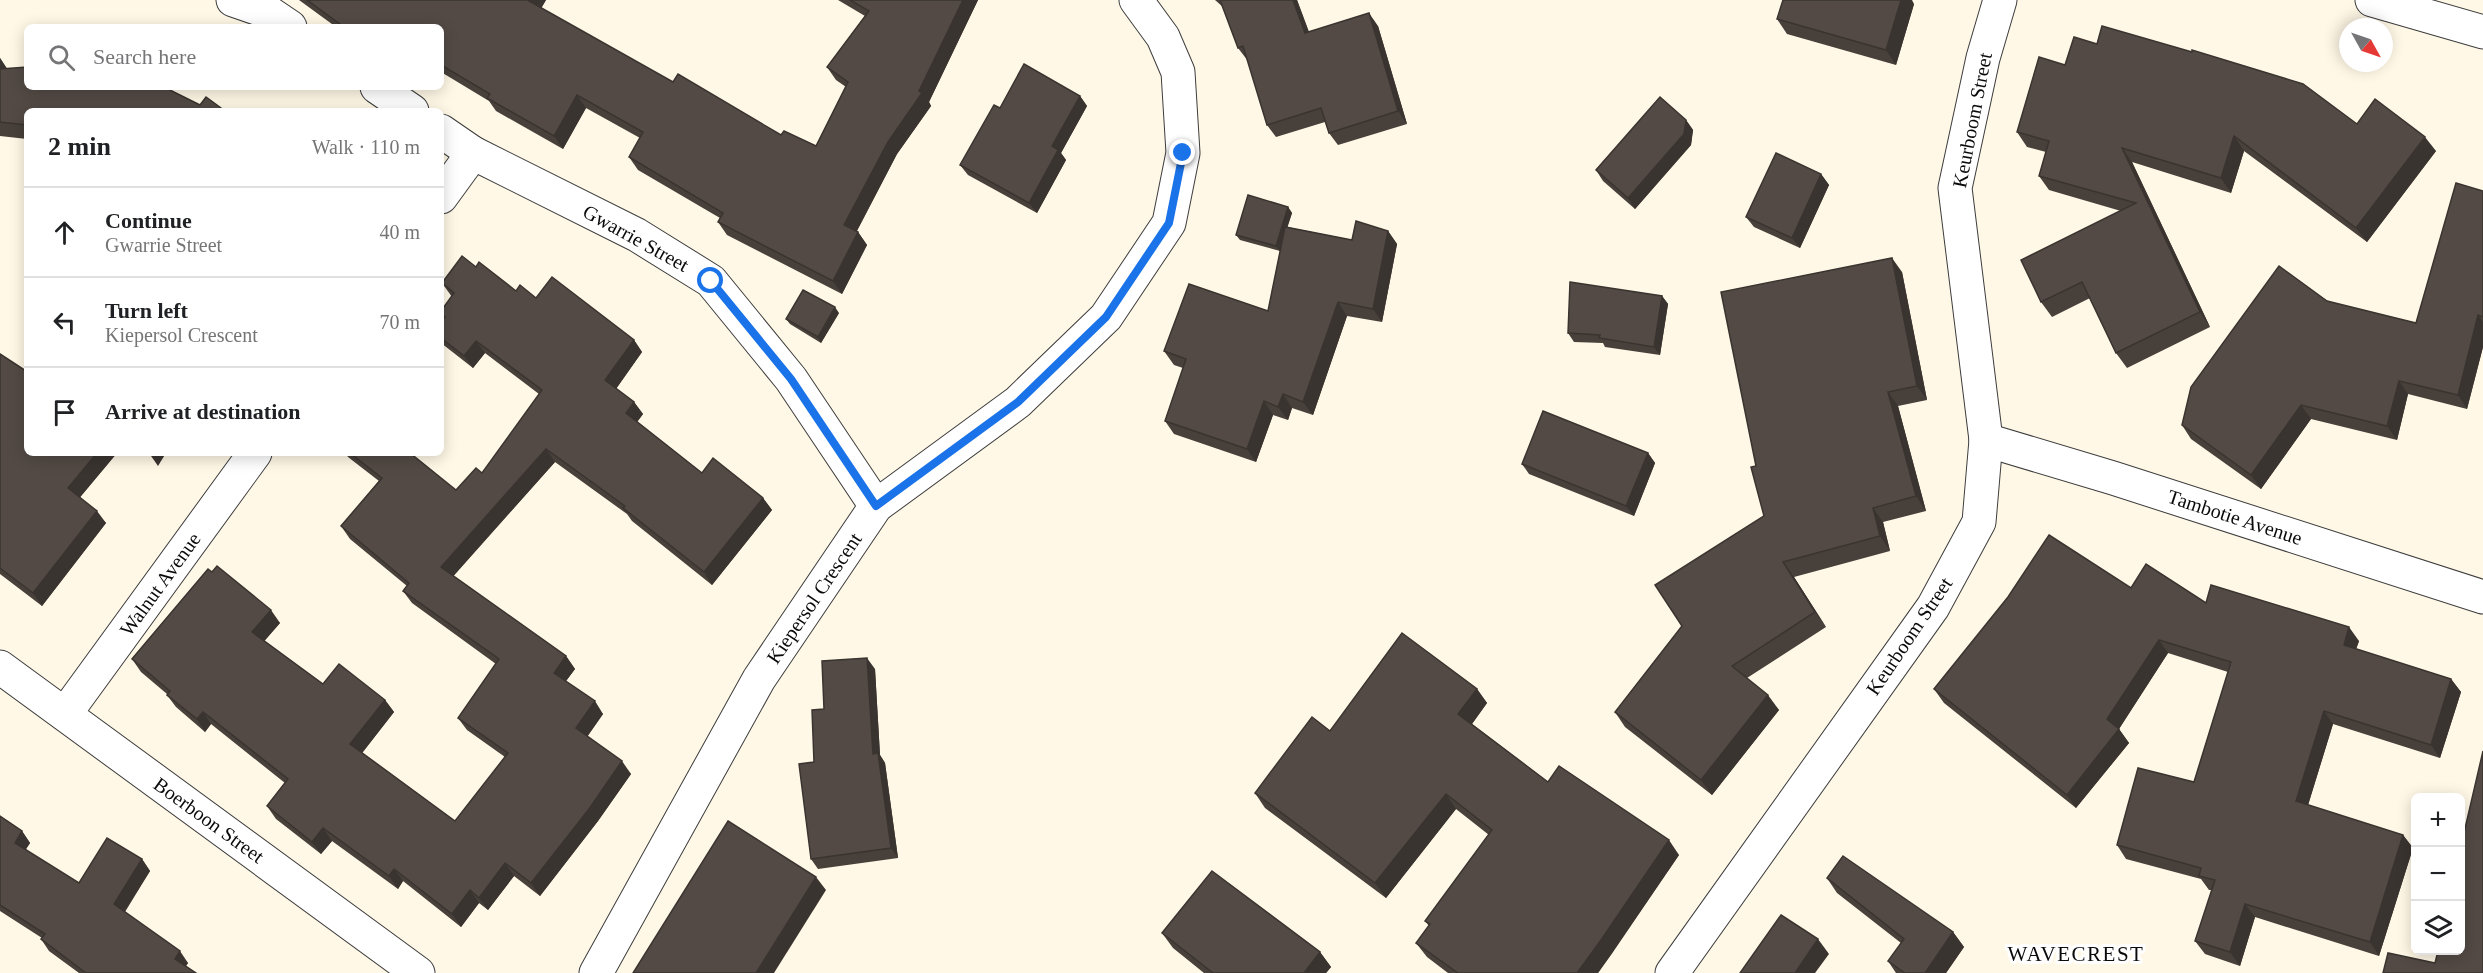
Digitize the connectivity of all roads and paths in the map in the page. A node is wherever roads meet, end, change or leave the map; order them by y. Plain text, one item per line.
1 (233, 0) edge
2 (1136, 0) edge
3 (2000, 0) edge
4 (2372, 0) edge
5 (286, 24) edge
6 (2483, 32) edge
7 (381, 90) edge
8 (408, 108) edge
9 (444, 133) edge
10 (473, 153) junction
11 (444, 193) edge
12 (1986, 440) junction
13 (253, 456) edge
14 (876, 506) junction
15 (2483, 597) edge
16 (0, 667) edge
17 (65, 714) junction
18 (418, 973) edge
19 (596, 973) edge
20 (1672, 973) edge

1 - 5 street
2 - 14 street, Kiepersol Crescent
3 - 12 street, Keurboom Street
4 - 6 street
7 - 8 street
9 - 10 street, Gwarrie Street
10 - 11 street
10 - 14 street, Gwarrie Street
12 - 15 street, Tambotie Avenue
12 - 20 street, Keurboom Street
13 - 17 street, Walnut Avenue
14 - 19 street, Kiepersol Crescent
16 - 17 street, Boerboon Street
17 - 18 street, Boerboon Street

